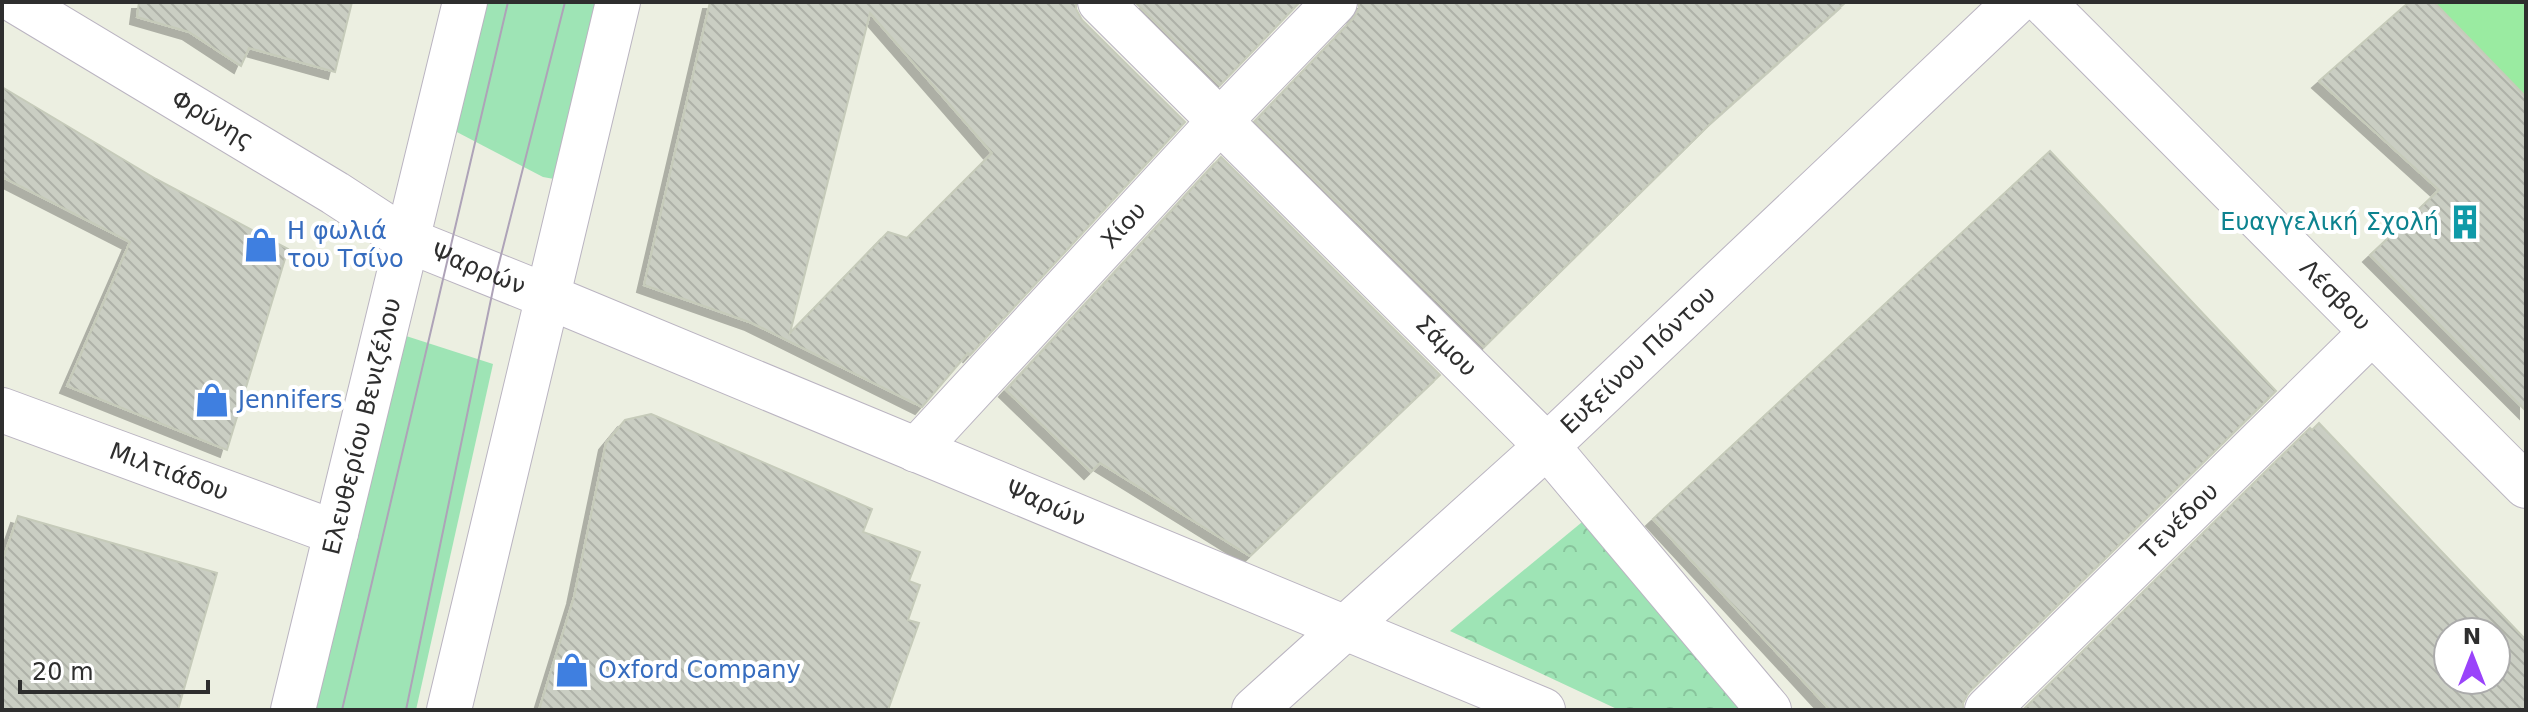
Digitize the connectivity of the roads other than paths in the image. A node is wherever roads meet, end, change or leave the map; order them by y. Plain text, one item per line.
1 (17, 2) edge
2 (465, 2) edge
3 (618, 2) edge
4 (1100, 2) edge
5 (1335, 2) edge
6 (2016, 2) edge
7 (2043, 2) edge
8 (1219, 122) junction
9 (407, 240) junction
10 (549, 297) junction
11 (2372, 332) junction
12 (2, 410) edge
13 (1547, 446) junction
14 (916, 450) junction
15 (2526, 486) edge
16 (336, 533) junction
17 (1345, 628) junction
18 (293, 710) edge
19 (449, 710) edge
20 (1254, 710) edge
21 (1543, 710) edge
22 (1769, 710) edge
23 (1987, 710) edge

1 - 9 street, Φρύνης
2 - 9 street, Ελευθερίου Βενιζέλου
3 - 10 street
4 - 8 street, Σάμου
5 - 8 street, Χίου
6 - 13 street, Ευξείνου Πόντου
7 - 11 street, Λέσβου
8 - 13 street, Σάμου
8 - 14 street, Χίου
9 - 10 street, Ψαρρών
9 - 16 street, Ελευθερίου Βενιζέλου
10 - 14 street, Ψαρών
10 - 19 street
11 - 15 street, Λέσβου
11 - 23 street, Τενέδου
12 - 16 street, Μιλτιάδου
13 - 17 street, Ευξείνου Πόντου
13 - 22 street, Σάμου
14 - 17 street, Ψαρών
16 - 18 street, Ελευθερίου Βενιζέλου
17 - 20 street, Ευξείνου Πόντου
17 - 21 street, Ψαρών

